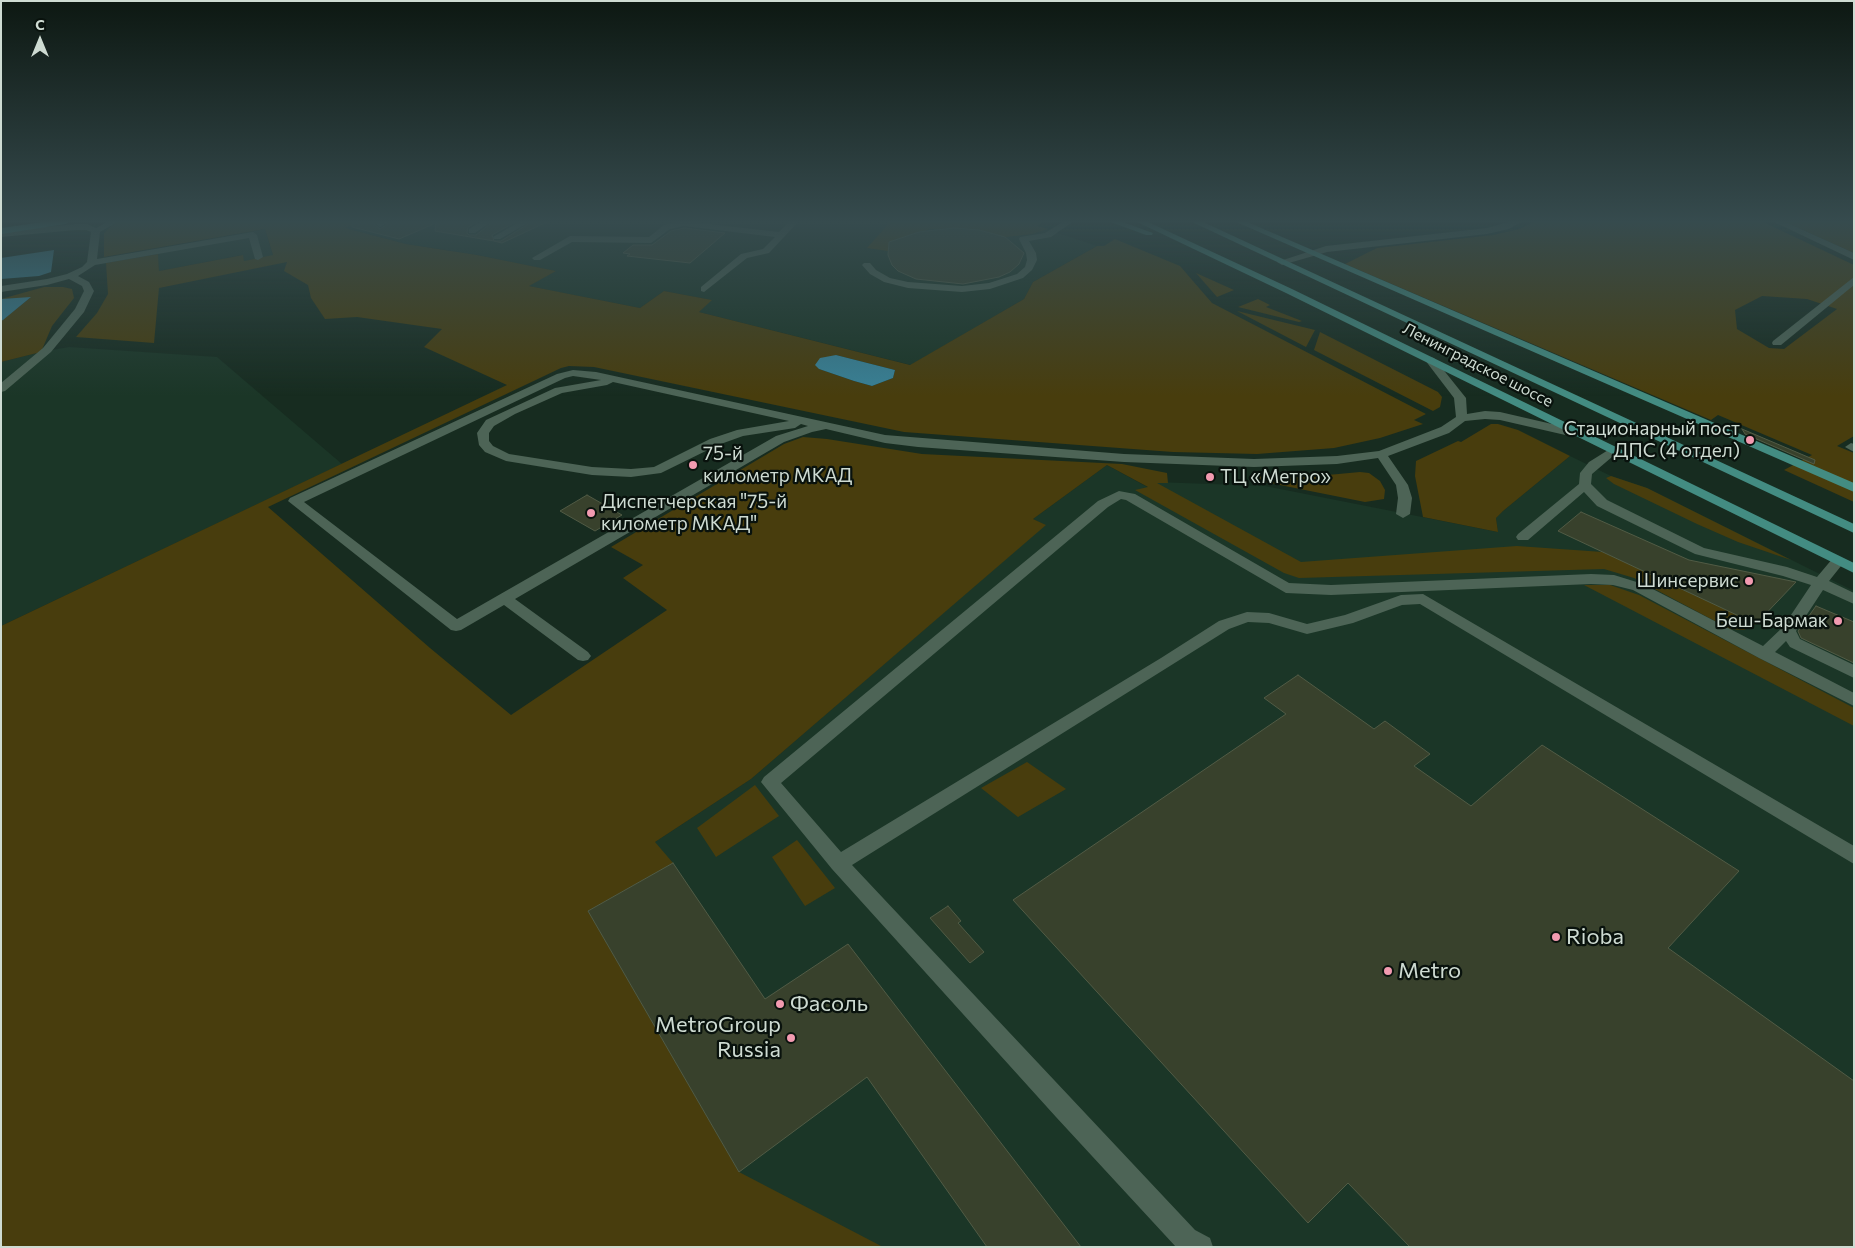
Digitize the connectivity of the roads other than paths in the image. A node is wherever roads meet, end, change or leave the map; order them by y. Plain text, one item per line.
1 (58, 279) edge
2 (76, 279) edge
3 (716, 279) edge
4 (886, 279) edge
5 (1010, 279) edge
6 (1262, 279) edge
7 (1319, 279) edge
8 (1372, 279) edge
9 (1854, 280) edge
10 (1, 289) edge
11 (704, 289) dead end
12 (1777, 343) dead end
13 (1430, 360) junction
14 (626, 382) junction
15 (1, 389) edge
16 (1462, 418) junction
17 (807, 423) junction
18 (825, 426) junction
19 (1574, 433) junction
20 (1613, 451) junction
21 (1381, 454) junction
22 (1585, 485) junction
23 (1854, 488) edge
24 (1404, 514) dead end
25 (1854, 529) edge
26 (1524, 537) dead end
27 (1838, 561) junction
28 (1854, 569) edge
29 (1820, 583) junction
30 (504, 598) junction
31 (1854, 599) edge
32 (1788, 631) junction
33 (1764, 654) junction
34 (583, 656) dead end
35 (1854, 672) edge
36 (1854, 700) edge
37 (1854, 856) edge
38 (839, 863) junction
39 (1201, 1247) edge

1 - 10 street
2 - 15 street
3 - 11 street
4 - 5 street
6 - 13 main road, Ленинградское шоссе
7 - 25 main road, Ленинградское шоссе
8 - 23 main road
9 - 12 street
13 - 16 street
13 - 19 main road, Ленинградское шоссе
14 - 17 street
14 - 17 street
14 - 30 street
16 - 19 street
16 - 21 street
17 - 18 street
18 - 21 street
18 - 30 street
19 - 20 main road, Ленинградское шоссе
20 - 22 street
20 - 27 main road, Ленинградское шоссе
21 - 24 street
22 - 26 street
22 - 29 street
27 - 28 main road, Ленинградское шоссе
27 - 29 street
29 - 31 street
29 - 32 street
30 - 34 street
32 - 33 street
32 - 35 street
33 - 36 street
33 - 38 street
37 - 38 street
38 - 39 street

